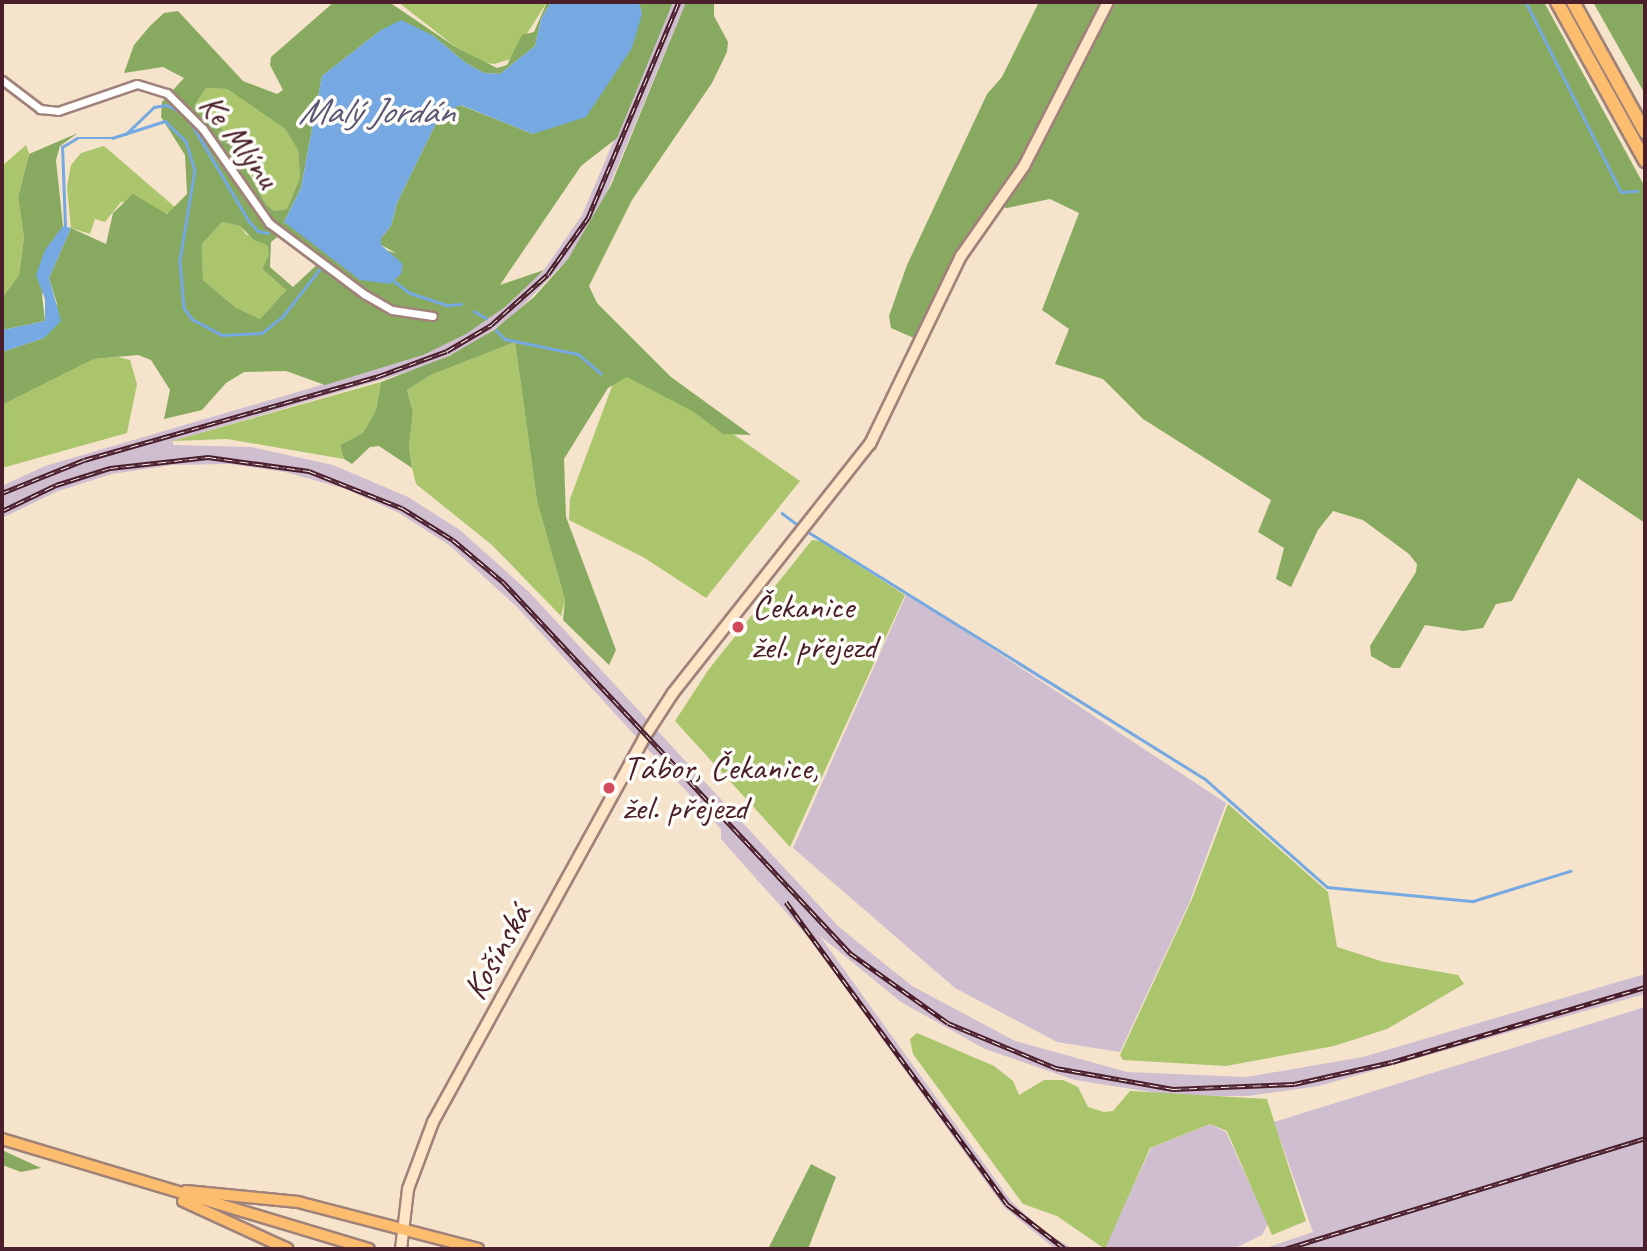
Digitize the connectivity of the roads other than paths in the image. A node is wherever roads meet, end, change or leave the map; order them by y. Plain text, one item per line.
1 (1108, 2) edge
2 (1557, 2) edge
3 (1573, 2) edge
4 (2, 80) edge
5 (1645, 132) edge
6 (1645, 161) edge
7 (433, 316) dead end
8 (2, 1139) edge
9 (159, 1188) junction
10 (402, 1227) junction
11 (288, 1249) edge
12 (369, 1249) edge
13 (401, 1249) edge
14 (478, 1249) edge

1 - 10 street, Košínská
2 - 6 highway
3 - 5 highway
4 - 7 street, Ke Mlýnu
8 - 9 main road
9 - 10 main road
9 - 11 main road
9 - 12 main road
10 - 13 street, Košínská
10 - 14 main road

